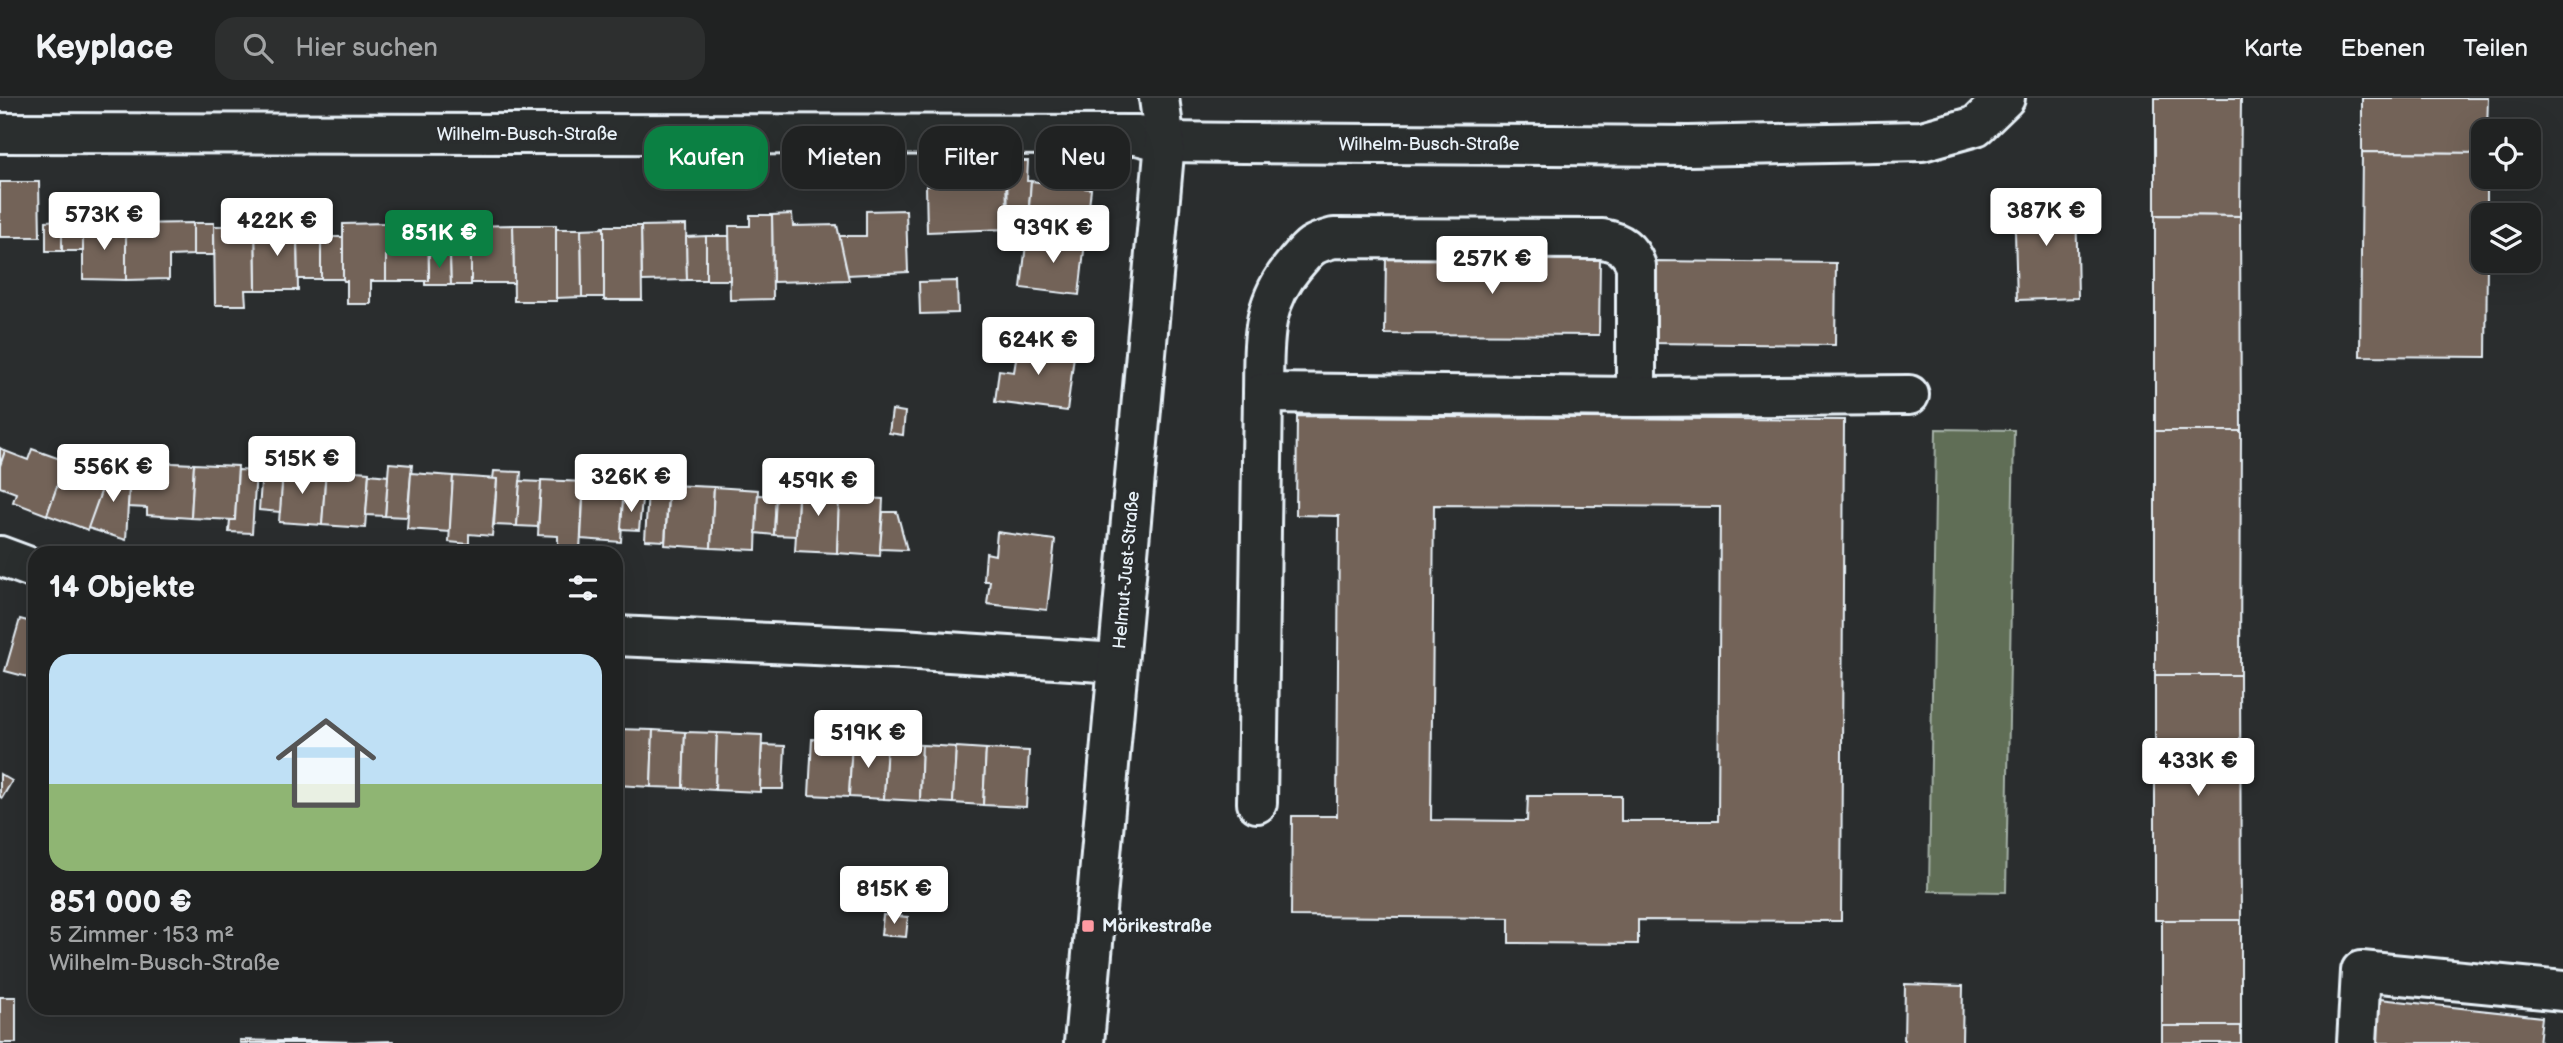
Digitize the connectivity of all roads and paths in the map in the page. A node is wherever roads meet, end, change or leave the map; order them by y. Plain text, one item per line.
1 (1159, 98) edge
2 (2005, 98) edge
3 (0, 133) edge
4 (1165, 142) junction
5 (1263, 393) junction
6 (1909, 395) dead end
7 (1636, 397) junction
8 (0, 556) edge
9 (28, 566) edge
10 (623, 636) edge
11 (1117, 663) junction
12 (1257, 803) dead end
13 (2563, 991) edge
14 (1084, 1043) edge
15 (2357, 1043) edge

1 - 4 street, Helmut-Just-Straße
2 - 4 street, Wilhelm-Busch-Straße
3 - 4 street, Wilhelm-Busch-Straße
4 - 11 street, Helmut-Just-Straße
5 - 7 street
5 - 7 street
5 - 12 street
6 - 7 street
8 - 9 street
10 - 11 street
11 - 14 street, Helmut-Just-Straße
13 - 15 street

